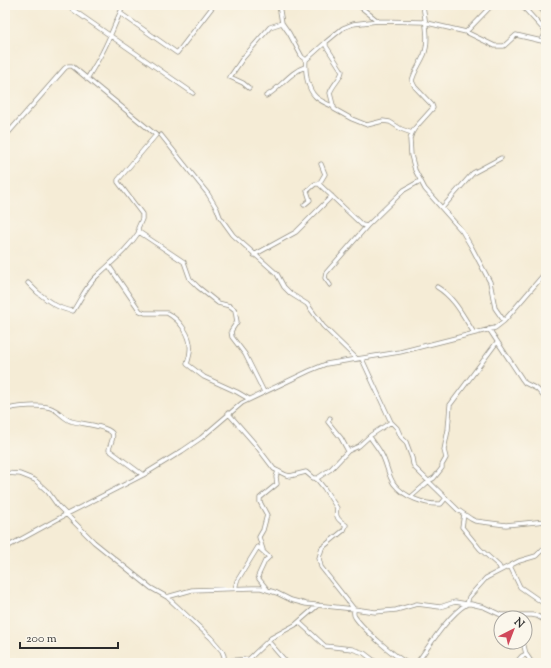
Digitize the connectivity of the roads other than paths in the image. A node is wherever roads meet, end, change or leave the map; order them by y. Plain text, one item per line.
1 (66, 5) edge
2 (124, 5) edge
3 (214, 5) edge
4 (280, 5) edge
5 (358, 5) edge
6 (423, 5) edge
7 (492, 5) edge
8 (520, 5) edge
9 (537, 5) edge
10 (120, 13) junction
11 (546, 14) edge
12 (378, 21) junction
13 (282, 23) junction
14 (426, 23) junction
15 (466, 32) junction
16 (546, 32) edge
17 (111, 36) junction
18 (542, 40) junction
19 (326, 42) junction
20 (546, 42) edge
21 (306, 60) junction
22 (304, 67) junction
23 (87, 79) junction
24 (250, 88) dead end
25 (193, 93) dead end
26 (266, 96) dead end
27 (334, 107) junction
28 (412, 133) junction
29 (5, 134) edge
30 (161, 135) dead end
31 (501, 158) dead end
32 (321, 164) dead end
33 (420, 181) junction
34 (319, 184) junction
35 (332, 196) junction
36 (304, 206) dead end
37 (442, 208) junction
38 (367, 226) junction
39 (139, 232) junction
40 (254, 255) junction
41 (109, 266) junction
42 (546, 272) edge
43 (28, 283) dead end
44 (330, 285) dead end
45 (437, 287) dead end
46 (504, 321) junction
47 (489, 329) junction
48 (474, 333) junction
49 (497, 342) junction
50 (357, 359) junction
51 (362, 359) junction
52 (264, 392) junction
53 (249, 399) junction
54 (546, 400) edge
55 (5, 410) edge
56 (228, 414) junction
57 (330, 418) dead end
58 (391, 422) junction
59 (370, 437) junction
60 (348, 451) junction
61 (278, 471) junction
62 (5, 472) edge
63 (143, 475) junction
64 (316, 479) junction
65 (429, 481) junction
66 (411, 497) junction
67 (446, 498) junction
68 (67, 514) junction
69 (464, 514) junction
70 (546, 521) edge
71 (546, 546) edge
72 (5, 548) edge
73 (263, 551) junction
74 (510, 566) junction
75 (501, 570) junction
76 (235, 589) junction
77 (268, 590) junction
78 (167, 597) junction
79 (467, 604) junction
80 (318, 605) junction
81 (546, 605) edge
82 (354, 608) junction
83 (493, 611) edge
84 (533, 615) edge
85 (546, 621) edge
86 (299, 622) junction
87 (268, 640) junction
88 (525, 650) edge
89 (526, 654) junction
90 (224, 662) edge
91 (288, 663) edge
92 (377, 663) edge
93 (406, 663) edge
94 (417, 663) edge
95 (516, 663) edge
96 (532, 663) edge

1 - 17 street
2 - 10 street
3 - 10 street
4 - 13 street
5 - 12 street
6 - 14 street
7 - 15 street
8 - 16 street
9 - 11 street
10 - 17 street
12 - 14 street
12 - 19 street
13 - 21 street
13 - 24 street
14 - 15 street
14 - 28 street
15 - 18 street
16 - 18 street
17 - 23 street
17 - 25 street
18 - 20 street
19 - 21 street
19 - 27 street
21 - 22 street
22 - 26 street
22 - 27 street
23 - 29 street
23 - 39 street
27 - 28 street
28 - 33 street
30 - 40 street
31 - 37 street
32 - 34 street
33 - 37 street
33 - 38 street
34 - 35 street
34 - 36 street
35 - 38 street
35 - 40 street
37 - 46 street
38 - 44 street
39 - 41 street
39 - 52 street
40 - 50 street
41 - 43 street
41 - 53 street
42 - 46 street
45 - 48 street
46 - 47 street
47 - 48 street
47 - 49 street
48 - 51 street
49 - 54 street
49 - 65 street
50 - 51 street
50 - 52 street
51 - 58 street
52 - 53 street
53 - 56 street
55 - 63 street
56 - 61 street
56 - 63 street
57 - 60 street
58 - 59 street
58 - 65 street
59 - 60 street
59 - 66 street
60 - 64 street
61 - 64 street
61 - 73 street
62 - 68 street
63 - 68 street
64 - 82 street
65 - 66 street
65 - 67 street
66 - 67 street
67 - 69 street
68 - 72 street
68 - 78 street
69 - 70 street
69 - 75 street
71 - 74 street
73 - 76 street
73 - 77 street
74 - 75 street
74 - 81 street
75 - 79 street
76 - 77 street
76 - 78 street
77 - 80 street
78 - 90 street
79 - 82 street
79 - 83 street
79 - 94 street
80 - 82 street
80 - 86 street
82 - 93 street
84 - 85 street
86 - 87 street
86 - 92 street
87 - 90 street
87 - 91 street
88 - 89 street
89 - 95 street
89 - 96 street

